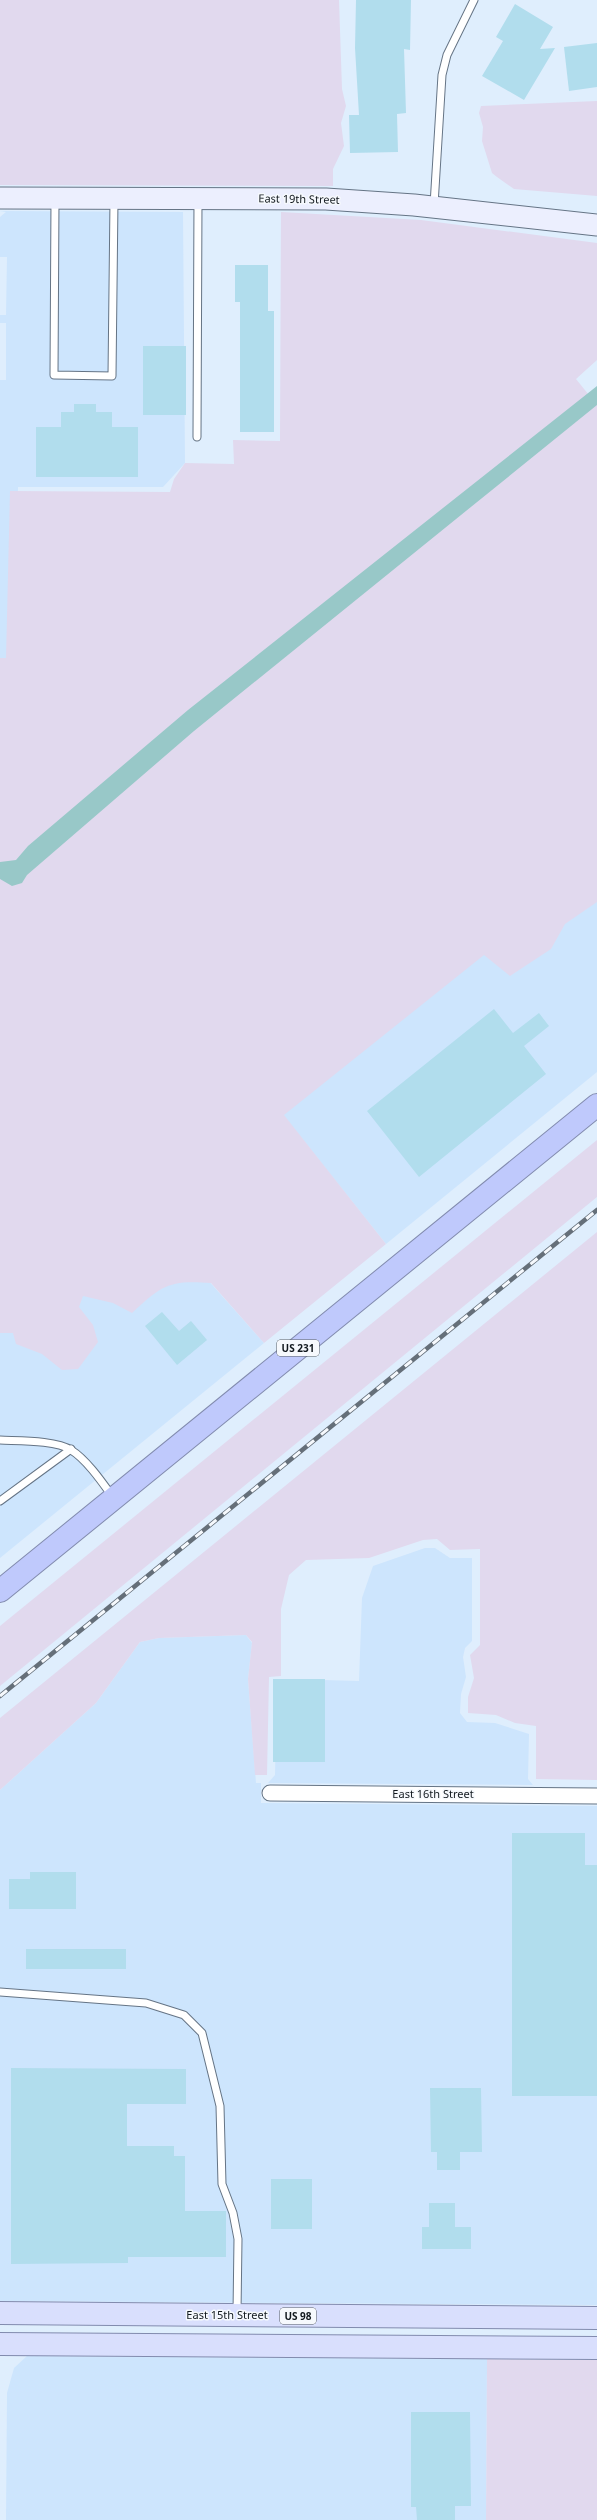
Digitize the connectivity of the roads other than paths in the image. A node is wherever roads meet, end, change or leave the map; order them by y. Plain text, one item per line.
1 (474, 0) edge
2 (0, 198) edge
3 (55, 198) junction
4 (114, 198) junction
5 (198, 198) junction
6 (434, 207) junction
7 (597, 225) edge
8 (197, 436) dead end
9 (597, 1105) edge
10 (0, 1440) edge
11 (71, 1449) junction
12 (114, 1498) junction
13 (0, 1500) edge
14 (0, 1591) edge
15 (270, 1793) dead end
16 (597, 1796) edge
17 (0, 1992) edge
18 (0, 2313) edge
19 (245, 2316) junction
20 (467, 2317) junction
21 (597, 2318) edge
22 (0, 2344) edge
23 (253, 2345) junction
24 (466, 2347) junction
25 (597, 2348) edge

1 - 6 lane
2 - 3 main road, East 19th Street
3 - 4 main road, East 19th Street
3 - 4 lane
4 - 5 main road, East 19th Street
5 - 6 main road, East 19th Street
5 - 8 lane
6 - 7 main road, East 19th Street
9 - 12 highway, US 231
10 - 11 lane
11 - 12 lane
11 - 13 lane
12 - 14 highway, US 231
15 - 16 street, East 16th Street
17 - 19 lane
18 - 19 main road, East 15th Street / US 98
19 - 20 main road, East 15th Street / US 98
19 - 23 main road
20 - 21 main road, East 15th Street / US 98
20 - 24 main road
22 - 23 main road
23 - 24 main road
24 - 25 main road

